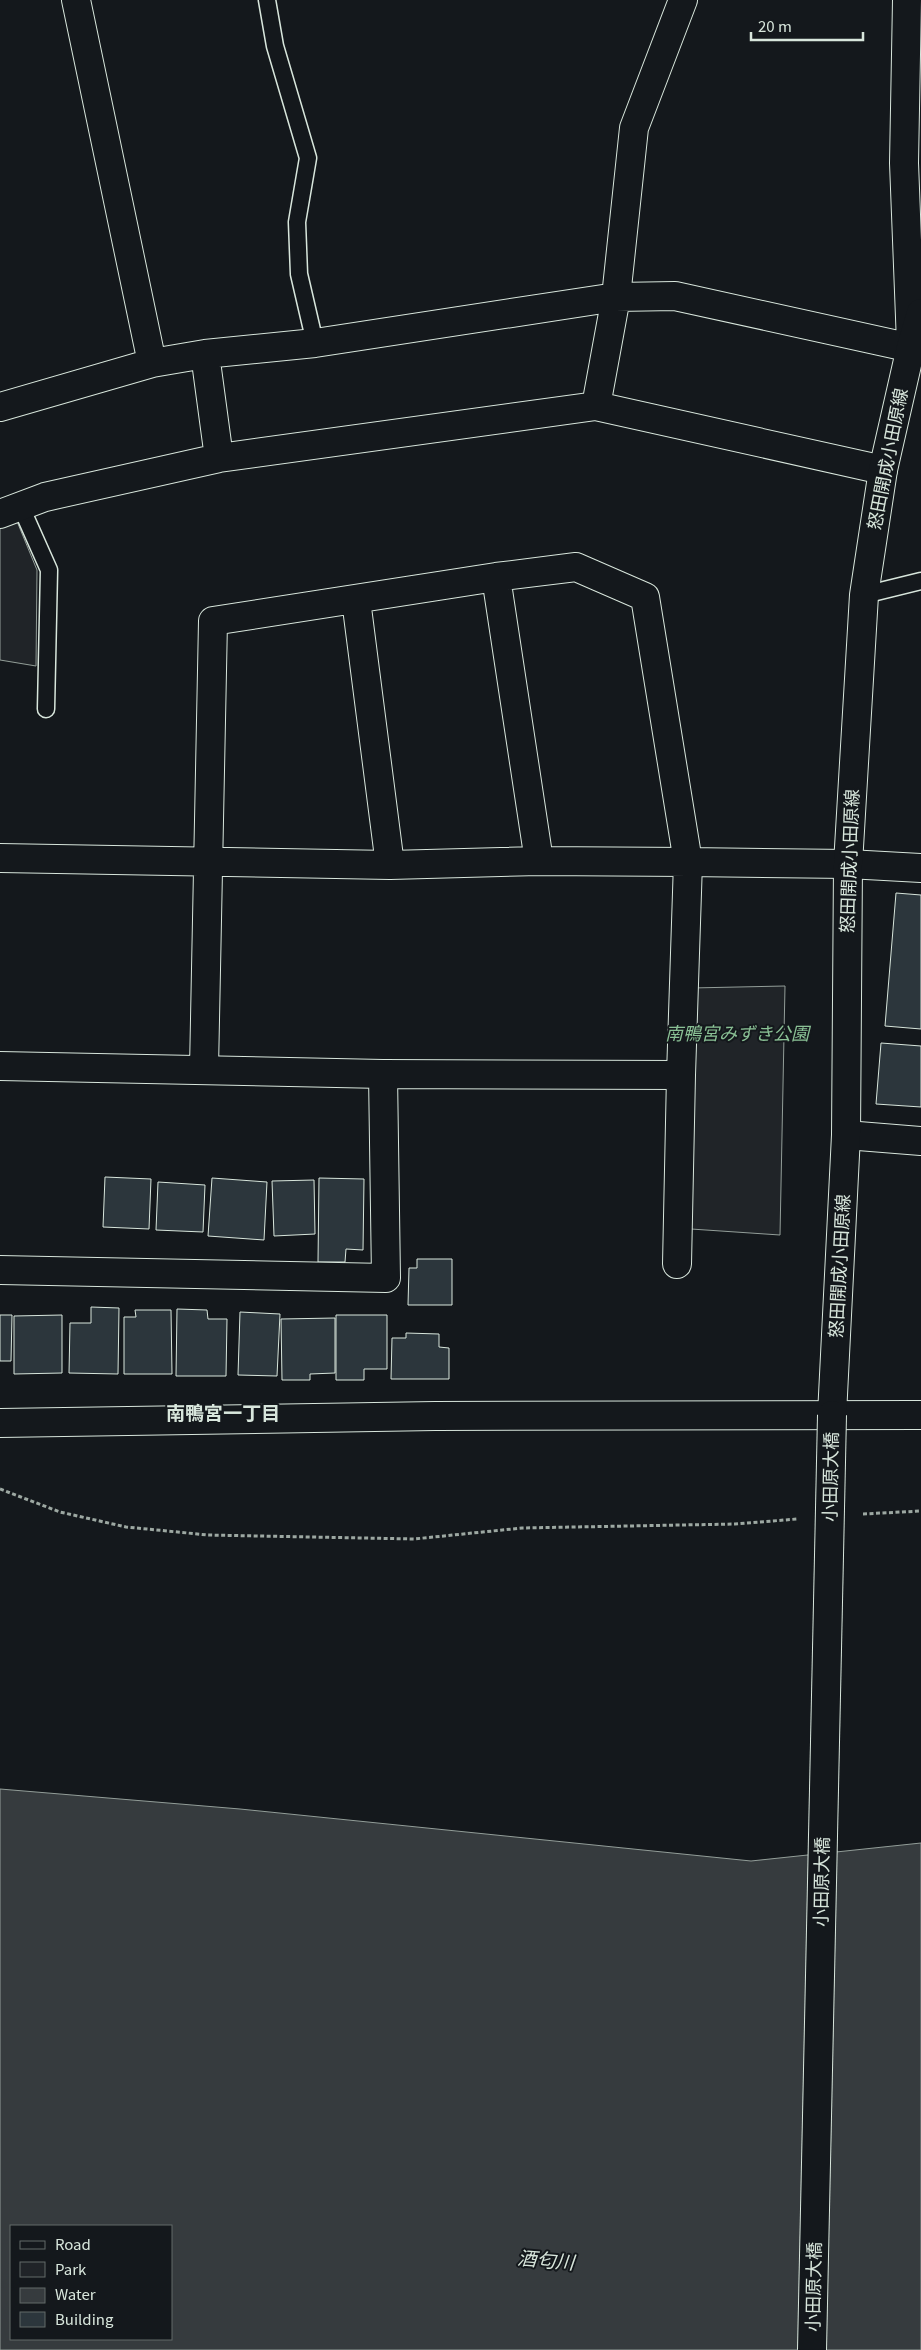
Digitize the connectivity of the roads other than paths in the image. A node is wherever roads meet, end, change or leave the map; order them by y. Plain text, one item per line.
1 (76, 0) edge
2 (267, 0) edge
3 (683, 0) edge
4 (907, 0) edge
5 (616, 297) junction
6 (921, 313) edge
7 (315, 343) junction
8 (916, 348) edge
9 (205, 354) junction
10 (152, 363) junction
11 (596, 406) junction
12 (0, 407) edge
13 (219, 458) junction
14 (883, 470) junction
15 (11, 510) edge
16 (496, 576) junction
17 (921, 581) edge
18 (864, 596) junction
19 (356, 600) junction
20 (46, 709) dead end
21 (0, 858) edge
22 (540, 861) junction
23 (688, 862) junction
24 (208, 863) junction
25 (848, 864) junction
26 (390, 865) junction
27 (921, 868) edge
28 (0, 1066) edge
29 (204, 1069) junction
30 (383, 1074) junction
31 (681, 1075) junction
32 (846, 1136) junction
33 (921, 1141) edge
34 (677, 1264) dead end
35 (0, 1270) edge
36 (832, 1415) junction
37 (921, 1416) edge
38 (0, 1423) edge
39 (812, 2350) edge

1 - 10 street
2 - 7 lane
3 - 5 street
4 - 8 street
5 - 7 street
5 - 8 street
5 - 11 street
6 - 8 street, 怒田開成小田原線
7 - 9 street
8 - 14 street, 怒田開成小田原線
9 - 10 street
9 - 13 street
10 - 12 street
11 - 13 street
11 - 14 street
13 - 15 street
14 - 18 street, 怒田開成小田原線
15 - 20 lane
16 - 19 street
16 - 22 street
16 - 23 street
17 - 18 lane
18 - 25 street, 怒田開成小田原線
19 - 24 street
19 - 26 street
21 - 24 street
22 - 23 street
22 - 26 street
23 - 25 street
23 - 31 street
24 - 26 street
24 - 29 street
25 - 27 street
25 - 32 street, 怒田開成小田原線
28 - 29 street
29 - 30 street
30 - 31 street
30 - 35 street
31 - 34 street
32 - 33 street
32 - 36 street, 怒田開成小田原線
36 - 37 street
36 - 38 street
36 - 39 street, 小田原大橋, bridge

